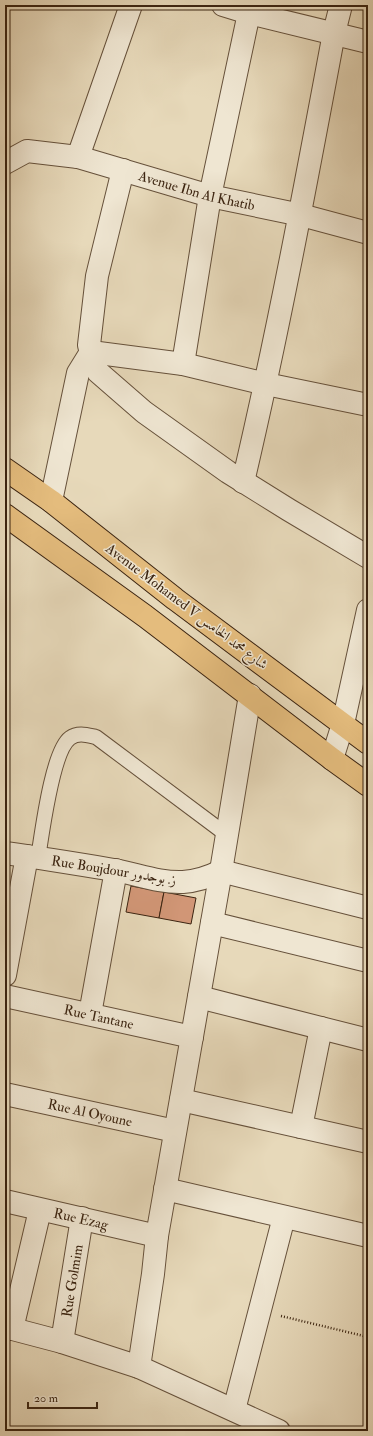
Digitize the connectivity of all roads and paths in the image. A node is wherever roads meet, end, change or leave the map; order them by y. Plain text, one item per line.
1 (131, 5) edge
2 (223, 5) edge
3 (341, 5) edge
4 (249, 13) junction
5 (334, 33) junction
6 (368, 42) edge
7 (78, 157) junction
8 (5, 163) edge
9 (123, 170) junction
10 (210, 196) junction
11 (301, 215) junction
12 (368, 233) edge
13 (91, 352) junction
14 (183, 364) junction
15 (266, 384) junction
16 (368, 405) edge
17 (5, 469) edge
18 (243, 482) junction
19 (51, 501) junction
20 (5, 515) edge
21 (368, 557) edge
22 (368, 610) edge
23 (250, 695) junction
24 (343, 724) junction
25 (368, 744) edge
26 (332, 759) junction
27 (368, 785) edge
28 (227, 835) junction
29 (5, 853) edge
30 (32, 857) junction
31 (116, 870) junction
32 (221, 871) junction
33 (368, 908) edge
34 (212, 923) junction
35 (368, 960) edge
36 (5, 975) edge
37 (5, 996) edge
38 (199, 998) junction
39 (90, 1014) junction
40 (321, 1028) junction
41 (192, 1037) junction
42 (368, 1040) edge
43 (5, 1094) edge
44 (181, 1100) junction
45 (302, 1127) junction
46 (175, 1131) junction
47 (368, 1142) edge
48 (165, 1189) junction
49 (5, 1201) edge
50 (40, 1210) junction
51 (284, 1217) junction
52 (82, 1218) junction
53 (157, 1236) junction
54 (368, 1236) edge
55 (260, 1311) junction
56 (9, 1328) edge
57 (368, 1337) edge
58 (62, 1342) junction
59 (140, 1367) junction
60 (234, 1410) junction
61 (279, 1431) edge

1 - 7 street
2 - 4 street
3 - 5 street
4 - 5 street
4 - 10 street
5 - 6 street
5 - 11 street
7 - 8 street, Avenue Ibn Al Khatib
7 - 9 street, Avenue Ibn Al Khatib
9 - 10 street, Avenue Ibn Al Khatib
9 - 13 street
10 - 11 street, Avenue Ibn Al Khatib
10 - 14 street
11 - 12 street, Avenue Ibn Al Khatib
11 - 15 street
13 - 14 street
13 - 18 street
13 - 19 street
14 - 15 street
15 - 16 street
15 - 18 street
17 - 19 main road, Avenue Mohamed V شارع محمد الخامس
18 - 21 street
19 - 24 main road, Avenue Mohamed V شارع محمد الخامس
20 - 23 main road
22 - 24 street
23 - 26 main road
23 - 28 street
24 - 25 main road, Avenue Mohamed V شارع محمد الخامس
24 - 26 street
26 - 27 main road
28 - 30 lane
28 - 32 street
29 - 30 street, Rue Boujdour ز. بوجدور
30 - 31 street, Rue Boujdour ز. بوجدور
30 - 36 street
31 - 32 street, Rue Boujdour ز. بوجدور
31 - 39 street
32 - 33 street
32 - 34 street
34 - 35 street
34 - 38 street
37 - 39 street, Rue Tantane
38 - 40 street
38 - 41 street
39 - 41 street, Rue Tantane
40 - 42 street
40 - 45 street
41 - 44 street
43 - 46 street, Rue Al Oyoune
44 - 45 street
44 - 46 street
45 - 47 street
46 - 48 street
48 - 51 street
48 - 53 street
49 - 50 street, Rue Ezag
50 - 52 street, Rue Ezag
50 - 56 street
51 - 54 street
51 - 55 street
52 - 53 street, Rue Ezag
52 - 58 street, Rue Golmim
53 - 59 street
55 - 57 path
55 - 60 street
56 - 58 street
58 - 59 street
59 - 60 street
60 - 61 street

